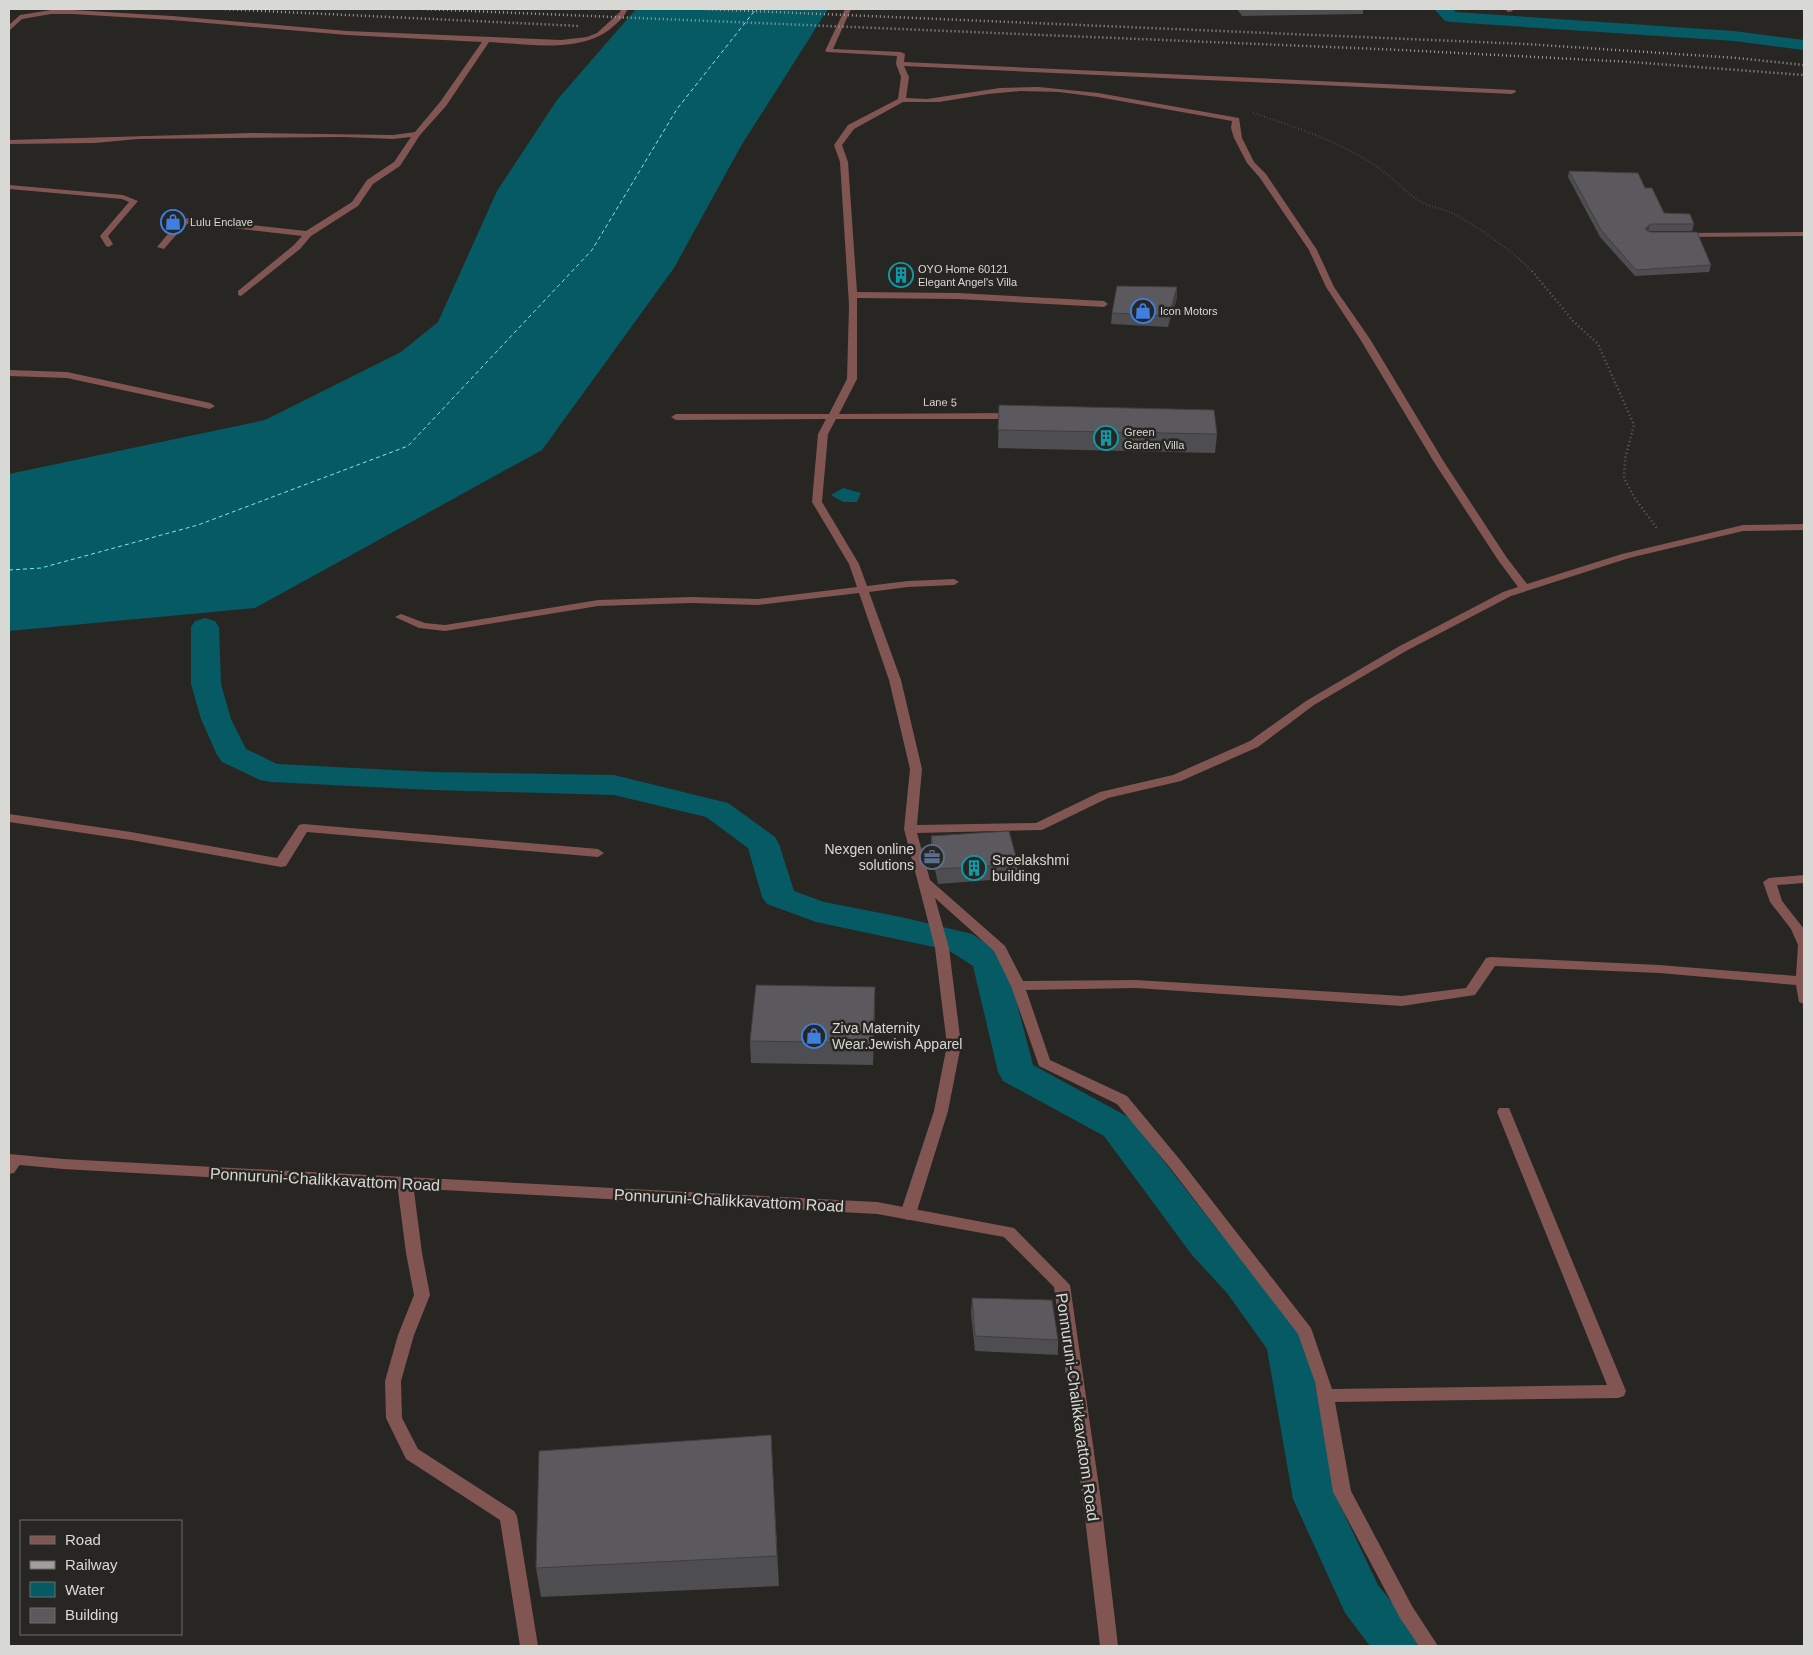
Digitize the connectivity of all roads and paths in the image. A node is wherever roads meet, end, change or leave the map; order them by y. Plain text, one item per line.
1 (624, 9) edge
2 (848, 9) edge
3 (9, 29) edge
4 (487, 40) junction
5 (900, 64) junction
6 (1512, 92) dead end
7 (902, 100) junction
8 (1246, 111) dead end
9 (417, 134) junction
10 (9, 142) edge
11 (9, 187) edge
12 (308, 234) junction
13 (1804, 234) edge
14 (1669, 235) edge
15 (109, 244) dead end
16 (161, 247) dead end
17 (241, 293) dead end
18 (852, 294) junction
19 (1104, 304) dead end
20 (9, 373) edge
21 (210, 406) dead end
22 (833, 416) junction
23 (1026, 416) edge
24 (676, 417) dead end
25 (1804, 527) edge
26 (1670, 545) junction
27 (954, 582) dead end
28 (862, 589) junction
29 (1525, 589) junction
30 (401, 617) dead end
31 (9, 818) edge
32 (910, 829) junction
33 (598, 853) dead end
34 (1804, 879) edge
35 (924, 881) junction
36 (1804, 945) edge
37 (1802, 981) junction
38 (1018, 986) junction
39 (1804, 999) edge
40 (1504, 1112) dead end
41 (11, 1163) edge
42 (405, 1183) junction
43 (908, 1214) junction
44 (1326, 1396) junction
45 (529, 1646) edge
46 (1109, 1646) edge
47 (1429, 1646) edge

1 - 4 street
2 - 5 street
3 - 4 street
4 - 9 street
5 - 6 street
5 - 7 street
7 - 18 street
7 - 29 street
8 - 26 path
9 - 10 street
9 - 12 street
11 - 15 street
12 - 16 street
12 - 17 street
13 - 14 street
18 - 19 street
18 - 22 street
20 - 21 street
22 - 23 street, Lane 5
22 - 24 street, Lane 5
22 - 28 street
25 - 26 street
26 - 29 street
27 - 28 street
28 - 30 street
28 - 32 street
29 - 32 street
31 - 33 street
32 - 35 street
34 - 36 street
35 - 38 street
35 - 43 street
36 - 37 street
37 - 38 street
37 - 39 street
38 - 44 street
40 - 44 street
41 - 42 street, Ponnuruni-Chalikkavattom Road
42 - 43 street, Ponnuruni-Chalikkavattom Road
42 - 45 street
43 - 46 street, Ponnuruni-Chalikkavattom Road
44 - 47 street

